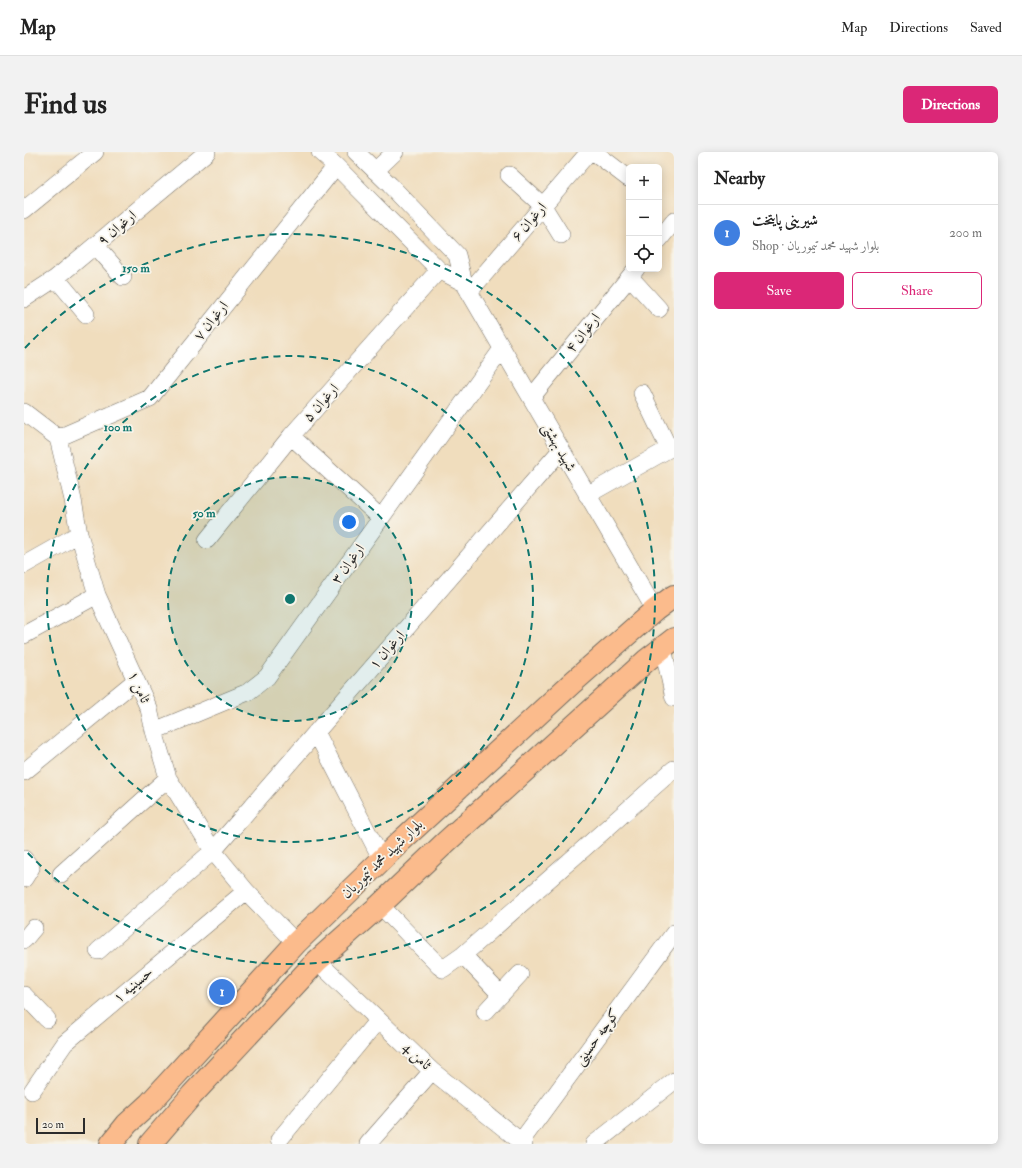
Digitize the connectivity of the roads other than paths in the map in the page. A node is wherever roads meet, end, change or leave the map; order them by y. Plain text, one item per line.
1 (95, 152) edge
2 (207, 152) edge
3 (320, 152) edge
4 (356, 152) edge
5 (395, 152) edge
6 (589, 152) edge
7 (594, 152) edge
8 (336, 166) junction
9 (375, 171) junction
10 (509, 175) dead end
11 (626, 176) edge
12 (543, 206) junction
13 (24, 210) edge
14 (674, 221) edge
15 (561, 235) dead end
16 (662, 236) edge
17 (96, 246) junction
18 (439, 270) junction
19 (633, 273) edge
20 (123, 277) dead end
21 (56, 278) junction
22 (466, 287) junction
23 (24, 299) edge
24 (659, 309) dead end
25 (86, 314) dead end
26 (502, 349) junction
27 (642, 392) dead end
28 (531, 398) junction
29 (26, 417) edge
30 (291, 436) junction
31 (58, 438) junction
32 (672, 447) edge
33 (561, 450) junction
34 (587, 495) junction
35 (381, 518) junction
36 (79, 534) junction
37 (207, 540) dead end
38 (24, 565) edge
39 (97, 595) junction
40 (674, 596) edge
41 (655, 610) junction
42 (24, 634) edge
43 (669, 644) edge
44 (135, 681) junction
45 (673, 689) edge
46 (154, 731) junction
47 (316, 732) junction
48 (674, 769) edge
49 (24, 772) edge
50 (168, 778) junction
51 (443, 801) junction
52 (466, 823) junction
53 (401, 841) junction
54 (213, 851) junction
55 (382, 860) junction
56 (420, 866) junction
57 (61, 874) dead end
58 (246, 891) junction
59 (380, 905) junction
60 (674, 933) edge
61 (296, 943) junction
62 (98, 950) dead end
63 (463, 955) junction
64 (317, 961) junction
65 (520, 974) dead end
66 (24, 995) edge
67 (501, 995) junction
68 (485, 1012) dead end
69 (47, 1019) dead end
70 (378, 1020) junction
71 (432, 1071) junction
72 (674, 1081) edge
73 (32, 1091) dead end
74 (279, 1140) dead end
75 (521, 1143) edge
76 (111, 1144) edge
77 (150, 1144) edge
78 (368, 1144) edge
79 (594, 1144) edge

1 - 13 street
2 - 17 street, ارغوان ۹
3 - 8 street
4 - 9 street, شهید بهشتی
5 - 9 street
6 - 12 street, ارغوان ۶
7 - 11 street
8 - 18 street
8 - 31 street, ارغوان ۷
9 - 22 street, شهید بهشتی
10 - 12 street
12 - 15 street
12 - 22 street, ارغوان ۶
14 - 16 street
17 - 20 street
17 - 21 street, ارغوان ۹
18 - 22 street
18 - 30 street, ارغوان ۵
19 - 24 street
19 - 28 street, ارغوان ۴
21 - 23 street, ارغوان ۹
21 - 25 street
22 - 26 street, شهید بهشتی
26 - 28 street, شهید بهشتی
26 - 35 street, ارغوان ۳
27 - 32 street
28 - 33 street, شهید بهشتی
29 - 31 street
30 - 35 street
30 - 37 street, ارغوان ۵
31 - 36 street, ثامن ۱
32 - 34 street
33 - 34 street, شهید بهشتی
33 - 47 street, ارغوان ۱
34 - 41 street, شهید بهشتی
35 - 46 street, ارغوان ۳
36 - 38 street
36 - 39 street, ثامن ۱
39 - 42 street
39 - 44 street, ثامن ۱
40 - 41 main road, بلوار شهید محمد تیموریان
41 - 51 main road, بلوار شهید محمد تیموریان
43 - 45 street
43 - 52 main road, بلوار شهید محمد تیموریان
44 - 46 street, ثامن ۱
44 - 49 street
46 - 50 street, ثامن ۱
47 - 54 street, ارغوان ۱
47 - 55 street
48 - 63 street
50 - 54 street, ثامن ۱
50 - 57 street
51 - 52 main road
51 - 53 main road, بلوار شهید محمد تیموریان
52 - 56 main road, بلوار شهید محمد تیموریان
53 - 55 main road, بلوار شهید محمد تیموریان
53 - 56 main road
54 - 58 street, ثامن ۱
54 - 62 street, ارغوان ۱
55 - 61 main road, بلوار شهید محمد تیموریان
56 - 59 main road, بلوار شهید محمد تیموریان
58 - 61 street, ثامن ۱
58 - 73 street, حسینیه ۱
59 - 63 street
59 - 64 main road, بلوار شهید محمد تیموریان
60 - 75 street, کوچه حسینی
61 - 76 main road, بلوار شهید محمد تیموریان
63 - 67 street
64 - 70 street, ثامن 4
64 - 77 main road, بلوار شهید محمد تیموریان
65 - 67 street
66 - 69 street
67 - 68 street
70 - 71 street, ثامن 4
70 - 74 street
71 - 75 street, ثامن 4
71 - 78 street
72 - 79 street

